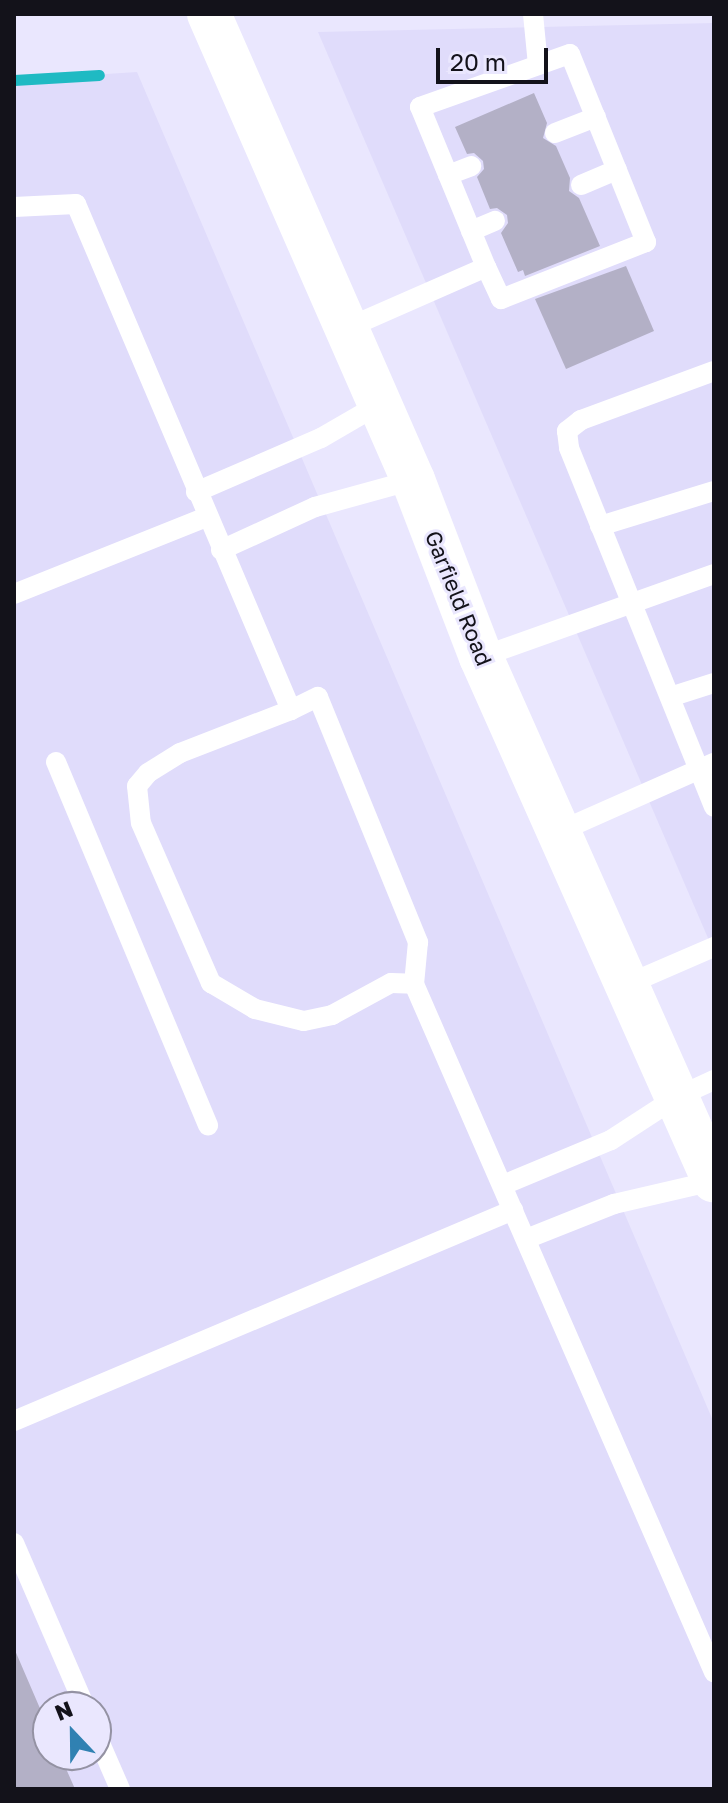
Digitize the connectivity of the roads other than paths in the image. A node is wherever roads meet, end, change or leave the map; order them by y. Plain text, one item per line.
1 (209, 14) edge
2 (533, 14) edge
3 (538, 65) junction
4 (596, 117) junction
5 (555, 133) dead end
6 (471, 166) dead end
7 (617, 170) junction
8 (448, 175) junction
9 (581, 185) dead end
10 (14, 207) edge
11 (495, 221) dead end
12 (471, 231) junction
13 (486, 267) junction
14 (345, 329) junction
15 (714, 371) edge
16 (378, 405) junction
17 (413, 480) junction
18 (714, 491) edge
19 (196, 492) junction
20 (207, 517) junction
21 (600, 526) junction
22 (221, 550) junction
23 (714, 574) edge
24 (14, 594) edge
25 (633, 603) junction
26 (481, 657) junction
27 (714, 683) edge
28 (670, 697) junction
29 (291, 710) junction
30 (56, 762) dead end
31 (706, 766) edge
32 (714, 807) edge
33 (558, 832) junction
34 (714, 947) edge
35 (414, 984) junction
36 (626, 985) junction
37 (696, 1088) edge
38 (208, 1125) dead end
39 (714, 1181) edge
40 (503, 1185) junction
41 (513, 1210) junction
42 (526, 1239) junction
43 (14, 1421) edge
44 (14, 1543) edge
45 (714, 1672) edge
46 (78, 1691) edge
47 (112, 1771) edge
48 (120, 1789) edge

1 - 14 main road, Garfield Road
2 - 3 lane
3 - 4 lane
3 - 8 lane
4 - 5 lane
4 - 7 lane
6 - 8 lane
7 - 9 lane
7 - 13 lane
8 - 12 lane
10 - 19 lane
11 - 12 lane
12 - 13 lane
13 - 14 lane
14 - 16 main road, Garfield Road
15 - 21 lane
16 - 17 main road, Garfield Road
16 - 19 lane
17 - 22 lane
17 - 26 main road, Garfield Road
18 - 21 lane
19 - 20 lane
20 - 22 lane
20 - 24 lane
21 - 25 lane
22 - 29 lane
23 - 25 lane
25 - 26 lane
25 - 28 lane
26 - 33 main road, Garfield Road
27 - 28 lane
28 - 31 lane
29 - 35 lane
29 - 35 lane
30 - 38 lane
31 - 32 lane
31 - 33 lane
33 - 36 main road, Garfield Road
34 - 36 lane
35 - 40 lane
36 - 37 main road, Garfield Road
37 - 39 main road, Garfield Road
37 - 40 lane
39 - 42 lane
40 - 41 lane
41 - 42 lane
41 - 43 lane
42 - 45 lane
44 - 46 lane
47 - 48 lane

